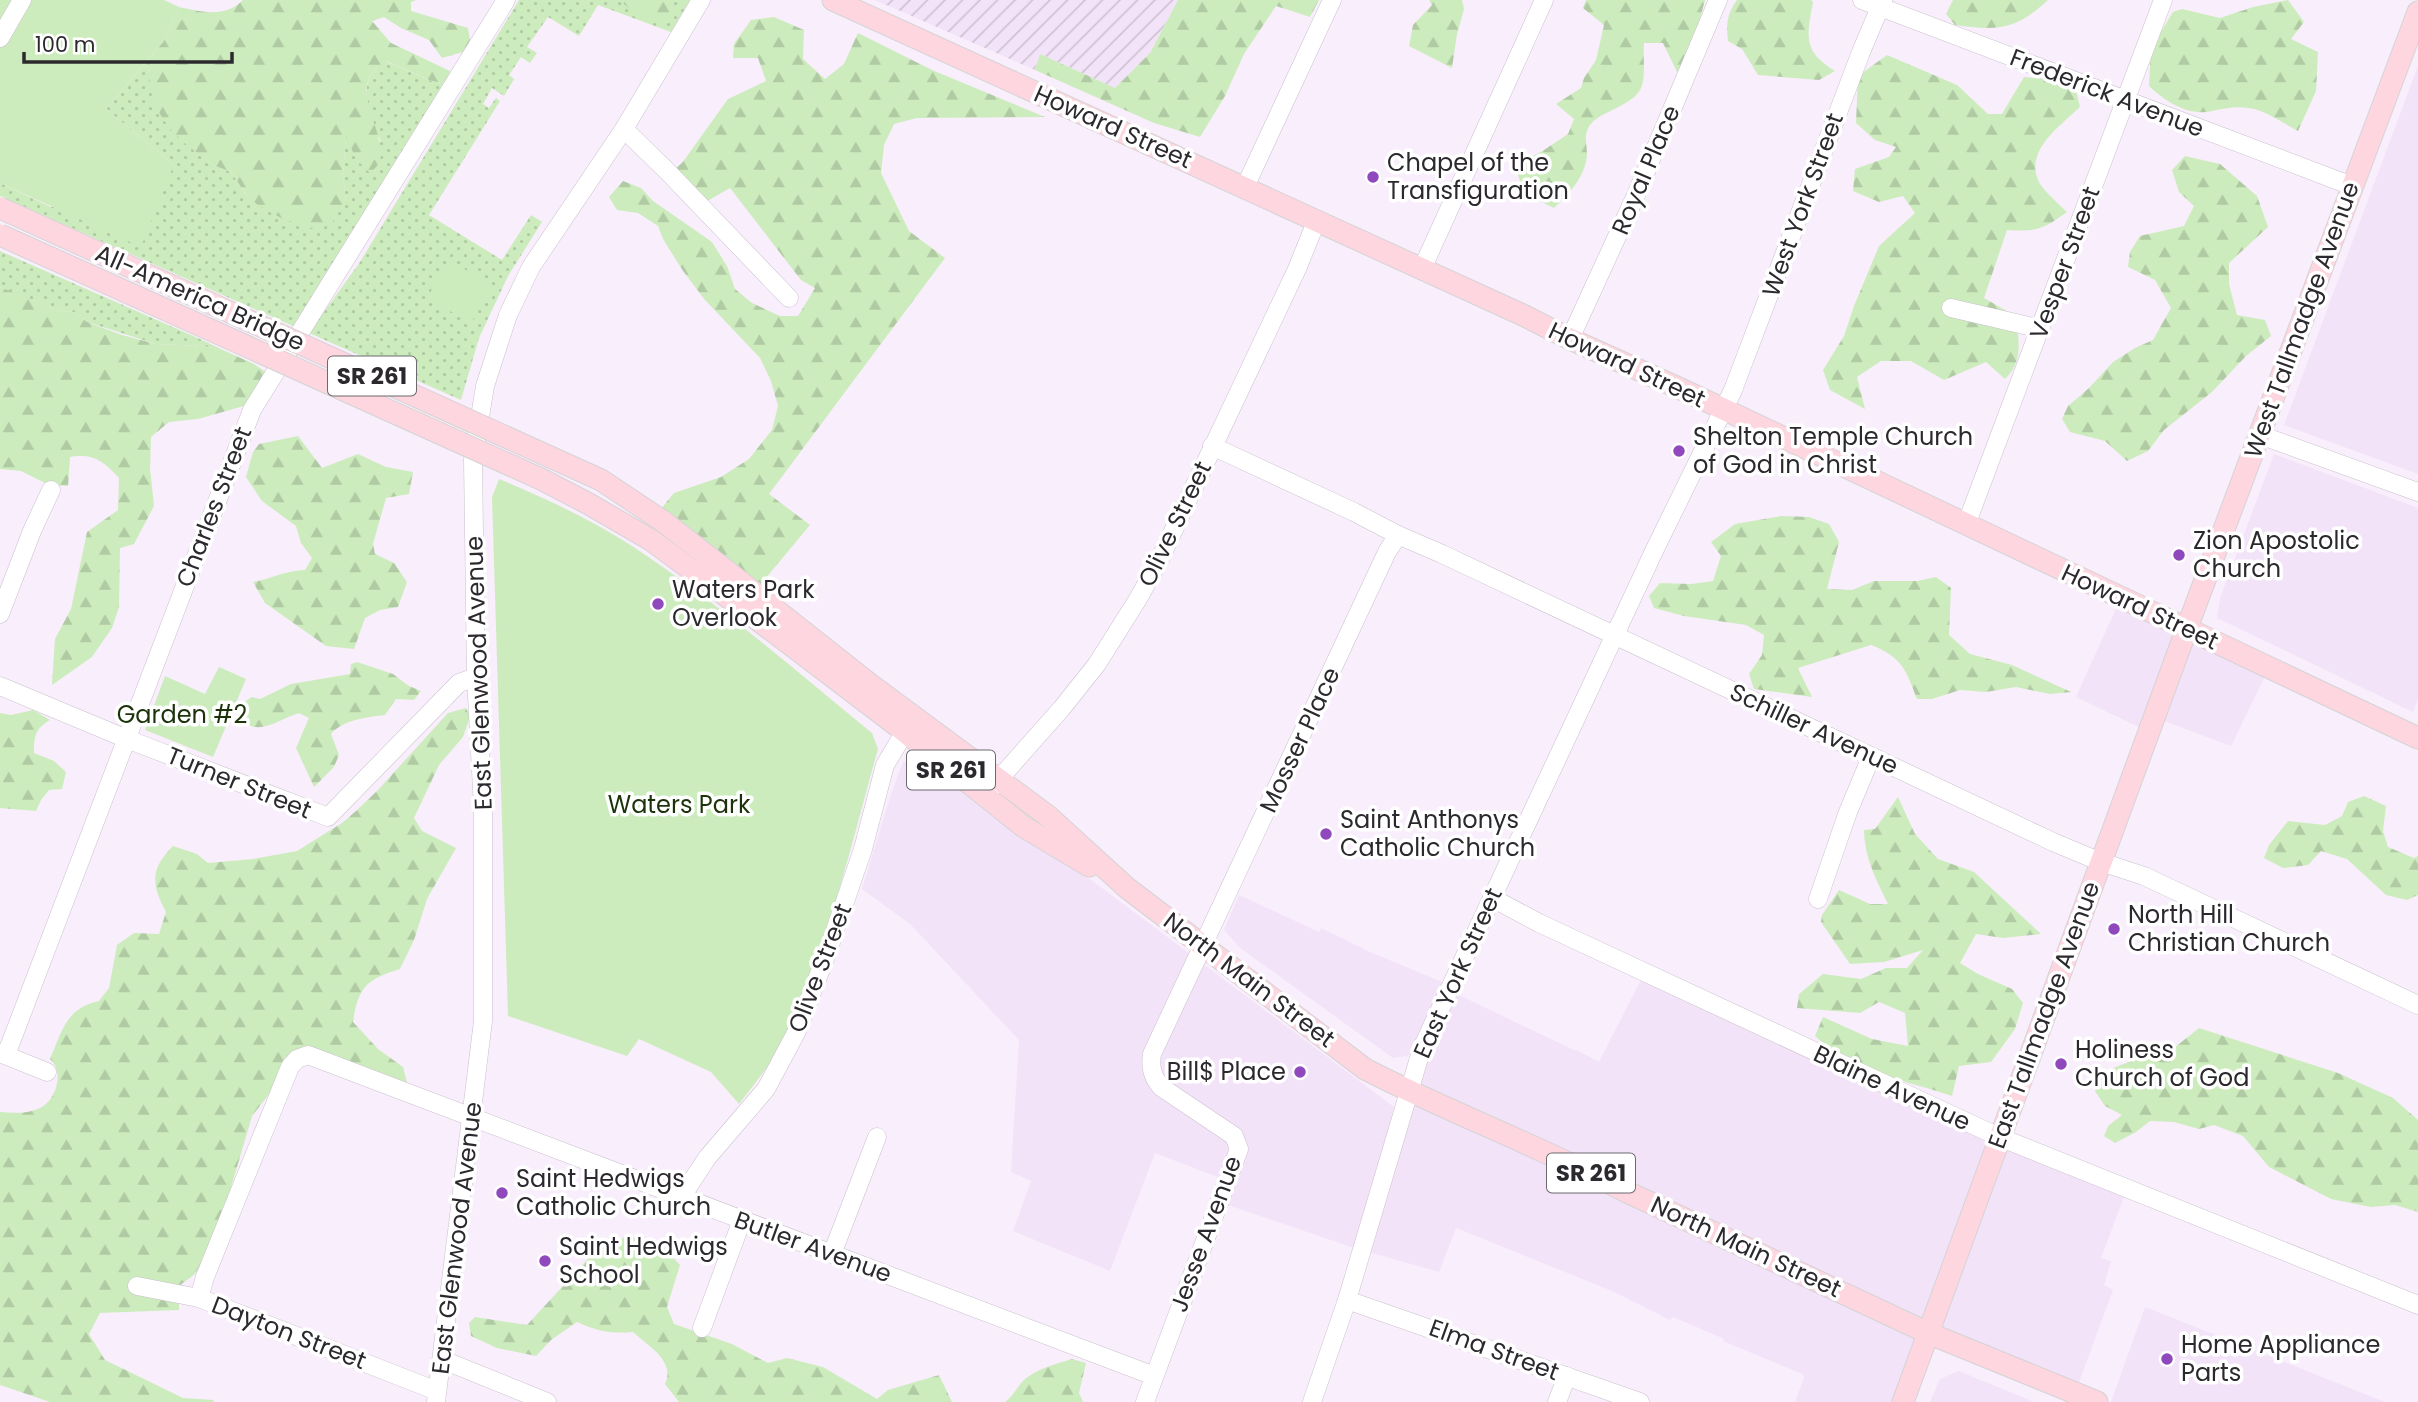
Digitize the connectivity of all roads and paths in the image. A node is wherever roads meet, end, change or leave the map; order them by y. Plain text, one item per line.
1 (22, 0) edge
2 (506, 0) edge
3 (701, 0) edge
4 (833, 0) edge
5 (1332, 0) edge
6 (1544, 0) edge
7 (1718, 0) edge
8 (1862, 0) edge
9 (2163, 0) edge
10 (1882, 4) edge
11 (2417, 15) edge
12 (0, 38) edge
13 (2125, 100) junction
14 (624, 129) junction
15 (2352, 186) junction
16 (1245, 187) junction
17 (0, 208) edge
18 (1316, 222) junction
19 (0, 235) edge
20 (1422, 269) junction
21 (789, 298) dead end
22 (1951, 308) dead end
23 (2041, 328) junction
24 (1570, 340) junction
25 (1722, 410) junction
26 (2259, 435) junction
27 (1212, 446) junction
28 (51, 490) dead end
29 (2418, 492) edge
30 (1966, 525) junction
31 (1398, 535) junction
32 (722, 580) junction
33 (0, 614) edge
34 (2186, 628) junction
35 (1614, 636) junction
36 (476, 677) junction
37 (0, 686) edge
38 (909, 724) junction
39 (2418, 737) edge
40 (127, 738) junction
41 (1871, 757) junction
42 (999, 780) junction
43 (983, 796) junction
44 (2101, 862) junction
45 (1127, 888) junction
46 (1492, 898) junction
47 (1818, 899) dead end
48 (1203, 946) junction
49 (2418, 1005) edge
50 (3, 1054) edge
51 (47, 1072) dead end
52 (1408, 1091) junction
53 (472, 1119) junction
54 (877, 1137) dead end
55 (1998, 1137) junction
56 (682, 1196) junction
57 (742, 1220) junction
58 (832, 1254) junction
59 (137, 1286) dead end
60 (199, 1298) junction
61 (1347, 1300) junction
62 (2418, 1305) edge
63 (702, 1328) dead end
64 (1928, 1333) junction
65 (443, 1360) junction
66 (1154, 1376) junction
67 (1567, 1376) junction
68 (437, 1397) edge
69 (547, 1402) edge
70 (1145, 1402) edge
71 (1312, 1402) edge
72 (1557, 1402) edge
73 (1640, 1402) edge
74 (1903, 1402) edge
75 (2097, 1402) edge

1 - 12 street
2 - 40 street, Charles Street
3 - 14 street, East Glenwood Avenue
4 - 16 main road, Howard Street
5 - 16 street
6 - 20 street
7 - 24 street, Royal Place
8 - 10 street, Frederick Avenue
9 - 13 street, Vesper Street
10 - 13 street, Frederick Avenue
10 - 25 street, West York Street
11 - 15 main road, West Tallmadge Avenue
13 - 15 street, Frederick Avenue
13 - 23 street, Vesper Street
14 - 21 street
14 - 36 street, East Glenwood Avenue
15 - 26 main road, West Tallmadge Avenue
16 - 18 main road, Howard Street
17 - 32 main road, All-America Bridge / SR 261, bridge
18 - 20 main road, Howard Street
18 - 27 street, Olive Street
19 - 32 main road, All-America Bridge / SR 261, bridge
20 - 24 main road, Howard Street
22 - 23 street
23 - 30 street, Vesper Street
24 - 25 main road, Howard Street
25 - 30 main road, Howard Street
25 - 35 street, East York Street
26 - 29 street
26 - 34 main road, West Tallmadge Avenue
27 - 31 street, Schiller Avenue
27 - 42 street, Olive Street
28 - 33 street
30 - 34 main road, Howard Street
31 - 35 street, Schiller Avenue
31 - 48 street, Mosser Place
32 - 38 main road, North Main Street / SR 261
34 - 39 main road, Howard Street
34 - 44 main road, East Tallmadge Avenue
35 - 41 street, Schiller Avenue
35 - 46 street, East York Street
36 - 40 street, Turner Street
36 - 53 street, East Glenwood Avenue
37 - 40 street, Turner Street
38 - 42 main road, North Main Street / SR 261
38 - 43 main road, North Main Street / SR 261
38 - 56 street, Olive Street
40 - 50 street, Charles Street
41 - 44 street, Schiller Avenue
41 - 47 street
42 - 43 street, Olive Street
42 - 45 main road, North Main Street / SR 261
43 - 45 main road, North Main Street / SR 261
44 - 49 street, Schiller Avenue
44 - 55 main road, East Tallmadge Avenue
45 - 48 main road, North Main Street / SR 261
46 - 52 street, East York Street
46 - 55 street, Blaine Avenue
48 - 52 main road, North Main Street / SR 261
48 - 66 street, Jesse Avenue
50 - 51 street
52 - 61 street, East York Street
52 - 64 main road, North Main Street / SR 261
53 - 56 street, Butler Avenue
53 - 60 street, Butler Avenue
53 - 65 street, East Glenwood Avenue
54 - 58 street
55 - 62 street, Blaine Avenue
55 - 64 main road, East Tallmadge Avenue
56 - 57 street, Butler Avenue
57 - 58 street, Butler Avenue
57 - 63 street
58 - 66 street, Butler Avenue
59 - 60 street, Dayton Street
60 - 68 street, Dayton Street
61 - 67 street, Elma Street
61 - 71 street, East York Street
64 - 74 main road, East Tallmadge Avenue
64 - 75 main road, North Main Street
65 - 68 street, East Glenwood Avenue
65 - 69 street
66 - 70 street, Jesse Avenue
67 - 72 street
67 - 73 street, Elma Street

